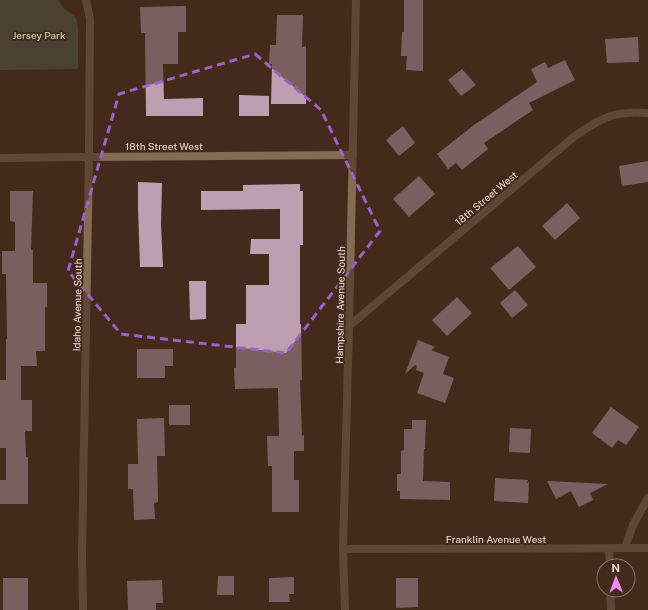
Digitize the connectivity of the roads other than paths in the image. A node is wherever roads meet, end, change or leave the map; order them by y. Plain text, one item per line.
1 (86, 0) edge
2 (356, 0) edge
3 (648, 113) edge
4 (353, 155) junction
5 (89, 157) junction
6 (0, 158) edge
7 (349, 326) junction
8 (648, 498) edge
9 (609, 548) junction
10 (625, 548) junction
11 (648, 548) edge
12 (343, 549) junction
13 (610, 558) edge
14 (610, 598) edge
15 (83, 610) edge
16 (345, 610) edge
17 (611, 610) edge

1 - 5 street, Idaho Avenue South
2 - 4 street, Hampshire Avenue South
3 - 7 street, 18th Street West
4 - 5 street, 18th Street West
4 - 7 street, Hampshire Avenue South
5 - 6 street, 18th Street West
5 - 15 street, Idaho Avenue South
7 - 12 street, Hampshire Avenue South
8 - 10 street
9 - 10 street, Franklin Avenue West
9 - 12 street, Franklin Avenue West
9 - 13 street
10 - 11 street, Franklin Avenue West
12 - 16 street, Hampshire Avenue South
14 - 17 street

